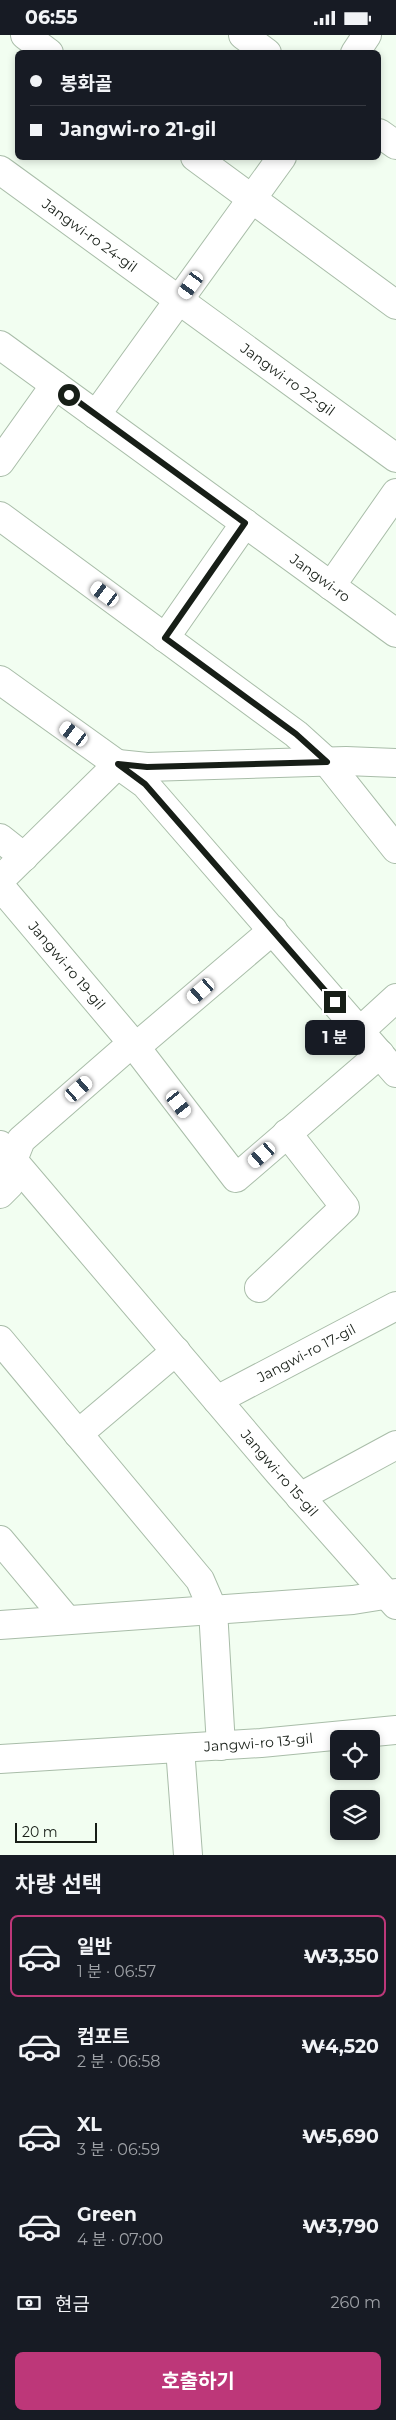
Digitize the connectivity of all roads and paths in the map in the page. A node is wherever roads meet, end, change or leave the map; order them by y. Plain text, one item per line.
1 (25, 35) edge
2 (244, 35) edge
3 (368, 35) edge
4 (45, 50) edge
5 (264, 50) edge
6 (357, 50) edge
7 (381, 134) edge
8 (396, 145) edge
9 (199, 160) edge
10 (280, 160) edge
11 (0, 170) edge
12 (253, 199) junction
13 (181, 299) junction
14 (396, 305) edge
15 (0, 345) edge
16 (55, 385) junction
17 (96, 415) junction
18 (396, 457) edge
19 (0, 462) edge
20 (396, 493) edge
21 (0, 517) edge
22 (245, 523) junction
23 (331, 586) junction
24 (396, 633) edge
25 (165, 638) junction
26 (0, 680) edge
27 (327, 762) junction
28 (396, 763) edge
29 (118, 764) junction
30 (0, 838) edge
31 (396, 849) edge
32 (24, 857) junction
33 (0, 880) edge
34 (0, 886) edge
35 (273, 931) junction
36 (396, 998) edge
37 (360, 1031) junction
38 (134, 1045) junction
39 (388, 1063) edge
40 (287, 1133) junction
41 (7, 1152) edge
42 (0, 1194) edge
43 (259, 1288) dead end
44 (396, 1306) edge
45 (0, 1340) edge
46 (176, 1351) junction
47 (218, 1400) junction
48 (78, 1434) junction
49 (396, 1445) edge
50 (300, 1497) junction
51 (0, 1540) edge
52 (392, 1598) edge
53 (213, 1610) junction
54 (67, 1620) junction
55 (0, 1625) edge
56 (396, 1730) edge
57 (220, 1746) junction
58 (180, 1748) junction
59 (0, 1759) edge
60 (188, 1855) edge

1 - 4 street
2 - 5 street
3 - 6 street
7 - 8 street
9 - 12 street
10 - 12 street
11 - 13 street, Jangwi-ro 24-gil
12 - 13 street
12 - 14 street
13 - 17 street
13 - 18 street, Jangwi-ro 22-gil
15 - 16 street, Jangwi-ro
16 - 17 street, Jangwi-ro
16 - 19 street
17 - 22 street, Jangwi-ro
20 - 23 street
21 - 25 street
22 - 23 street, Jangwi-ro
22 - 25 street
23 - 24 street, Jangwi-ro
25 - 27 street
26 - 29 street
27 - 28 street
27 - 29 street
27 - 31 street
29 - 32 street
29 - 35 street
30 - 32 street
32 - 33 street
34 - 38 street, Jangwi-ro 19-gil
35 - 37 street
35 - 38 street
36 - 37 street
37 - 39 street
38 - 40 street, Jangwi-ro 19-gil
38 - 41 street
39 - 40 street, Jangwi-ro 19-gil
40 - 43 street
41 - 42 street
41 - 46 street, Jangwi-ro 15-gil
44 - 47 street, Jangwi-ro 17-gil
45 - 48 street
46 - 47 street, Jangwi-ro 15-gil
46 - 48 street
47 - 50 street, Jangwi-ro 15-gil
48 - 53 street
49 - 50 street
50 - 52 street, Jangwi-ro 15-gil
51 - 54 street
52 - 53 street, Jangwi-ro 15-gil
53 - 54 street, Jangwi-ro 15-gil
53 - 57 street
54 - 55 street, Jangwi-ro 15-gil
56 - 57 street, Jangwi-ro 13-gil
57 - 58 street, Jangwi-ro 13-gil
58 - 59 street, Jangwi-ro 13-gil
58 - 60 street

